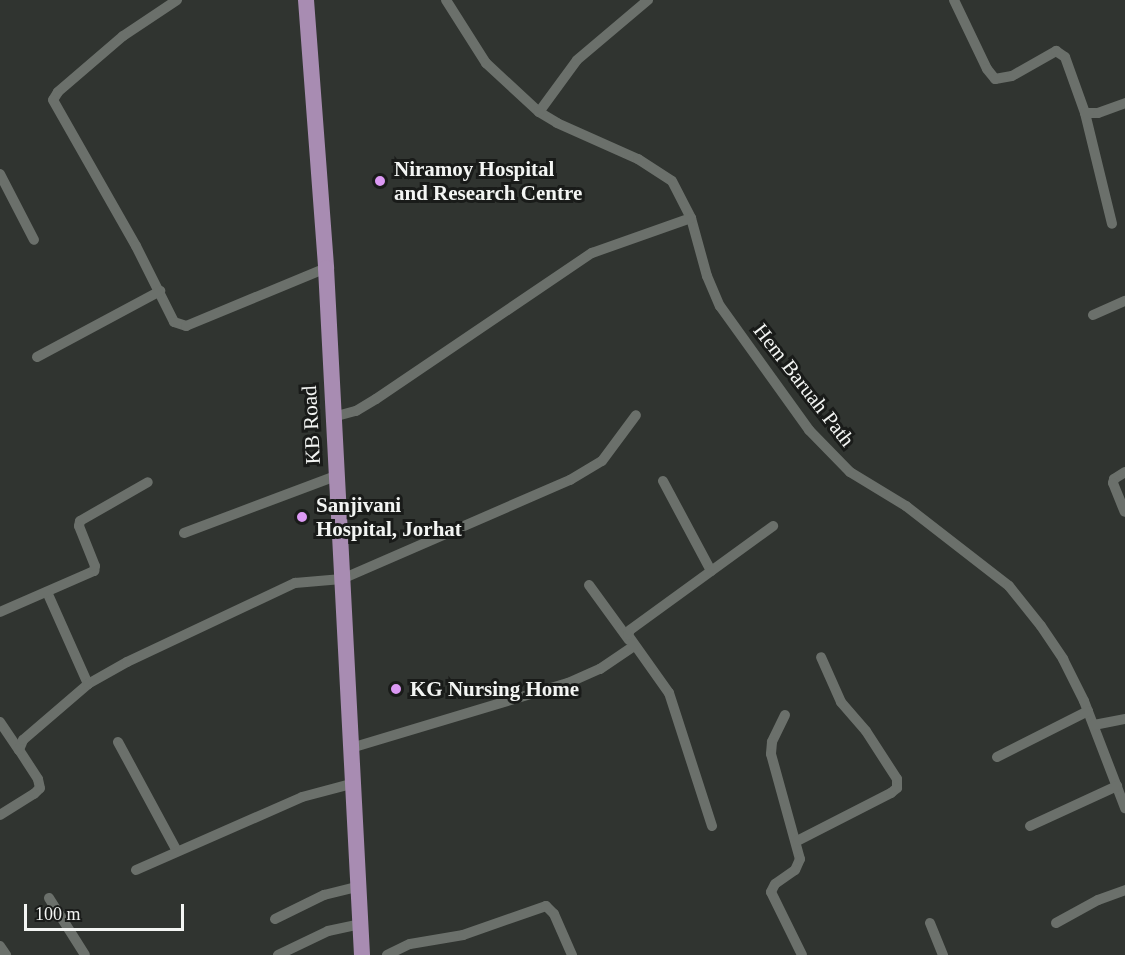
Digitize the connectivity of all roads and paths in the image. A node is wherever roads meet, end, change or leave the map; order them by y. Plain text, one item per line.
1 (177, 0) edge
2 (306, 0) edge
3 (446, 0) edge
4 (648, 0) edge
5 (954, 0) edge
6 (1125, 103) edge
7 (539, 112) junction
8 (1085, 113) junction
9 (0, 174) edge
10 (691, 218) junction
11 (1112, 224) dead end
12 (34, 240) dead end
13 (326, 268) junction
14 (160, 291) junction
15 (1125, 301) edge
16 (1094, 315) dead end
17 (37, 357) dead end
18 (636, 415) dead end
19 (333, 417) junction
20 (1125, 472) edge
21 (336, 476) junction
22 (148, 482) dead end
23 (663, 482) dead end
24 (1125, 512) edge
25 (773, 526) dead end
26 (184, 533) dead end
27 (711, 571) junction
28 (342, 579) junction
29 (589, 585) dead end
30 (46, 592) junction
31 (0, 612) edge
32 (632, 643) junction
33 (821, 657) dead end
34 (88, 684) junction
35 (1088, 711) junction
36 (785, 715) dead end
37 (1125, 719) edge
38 (0, 722) edge
39 (1094, 725) junction
40 (118, 742) dead end
41 (351, 748) junction
42 (19, 750) junction
43 (997, 757) dead end
44 (355, 783) junction
45 (1117, 786) junction
46 (1125, 808) edge
47 (0, 815) edge
48 (712, 826) dead end
49 (1030, 826) dead end
50 (797, 841) junction
51 (177, 851) junction
52 (136, 870) dead end
53 (360, 886) junction
54 (1125, 890) edge
55 (49, 898) dead end
56 (275, 919) dead end
57 (930, 923) dead end
58 (1056, 923) dead end
59 (361, 924) junction
60 (0, 946) edge
61 (6, 955) edge
62 (85, 955) edge
63 (278, 955) edge
64 (362, 955) edge
65 (387, 955) edge
66 (572, 955) edge
67 (802, 955) edge
68 (943, 955) edge

1 - 14 street
2 - 13 main road, KB Road
3 - 7 street, Hem Baruah Path
4 - 7 street
5 - 8 street
6 - 8 street
7 - 10 street, Hem Baruah Path
8 - 11 street
9 - 12 street
10 - 19 street
10 - 35 street, Hem Baruah Path
13 - 14 street
13 - 19 main road, KB Road
14 - 17 street
15 - 16 street
18 - 28 street
19 - 21 main road, KB Road
20 - 24 street
21 - 26 street
21 - 28 main road, KB Road
22 - 30 street
23 - 27 street
25 - 27 street
27 - 32 street
28 - 34 street
28 - 41 main road, KB Road
29 - 32 street
30 - 31 street
30 - 34 street
32 - 41 street
32 - 48 street
33 - 50 street
34 - 42 street
35 - 39 street, Hem Baruah Path
35 - 43 street
36 - 50 street
37 - 39 street
38 - 42 street
39 - 45 street, Hem Baruah Path
40 - 51 street
41 - 44 main road, KB Road
42 - 47 street
44 - 51 street
44 - 53 main road, KB Road
45 - 46 street, Hem Baruah Path
45 - 49 street
50 - 67 street
51 - 52 street
53 - 56 street
53 - 59 main road, KB Road
54 - 58 street
55 - 62 street
57 - 68 street
59 - 63 street
59 - 64 main road, KB Road
60 - 61 street
65 - 66 street

